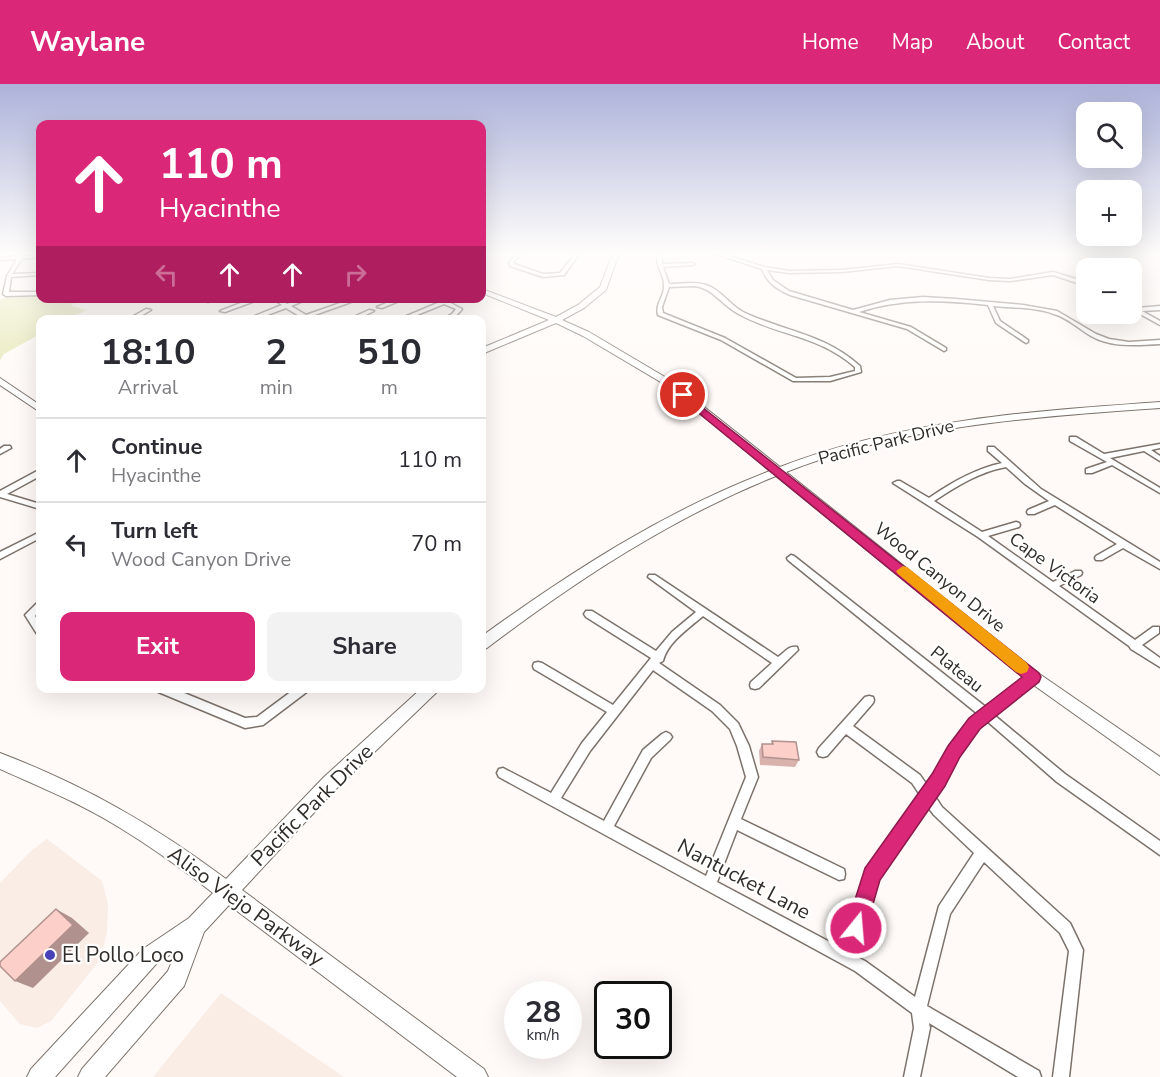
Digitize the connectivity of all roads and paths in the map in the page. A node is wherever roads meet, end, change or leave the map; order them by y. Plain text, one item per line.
1 (504, 299) edge
2 (590, 299) edge
3 (662, 299) edge
4 (723, 299) edge
5 (812, 299) edge
6 (899, 299) edge
7 (927, 299) edge
8 (246, 303) edge
9 (282, 303) edge
10 (294, 303) edge
11 (345, 303) edge
12 (391, 303) edge
13 (442, 303) edge
14 (446, 303) edge
15 (990, 304) junction
16 (286, 306) junction
17 (380, 307) dead end
18 (1142, 308) edge
19 (1160, 308) edge
20 (148, 310) dead end
21 (223, 311) dead end
22 (371, 311) dead end
23 (855, 311) junction
24 (1142, 313) edge
25 (138, 315) edge
26 (261, 315) edge
27 (302, 315) edge
28 (315, 315) edge
29 (361, 315) edge
30 (412, 315) edge
31 (454, 315) edge
32 (555, 319) junction
33 (1160, 324) edge
34 (1026, 341) dead end
35 (1160, 342) edge
36 (486, 349) edge
37 (944, 349) dead end
38 (0, 381) edge
39 (1160, 405) edge
40 (36, 406) edge
41 (1073, 439) dead end
42 (1160, 446) edge
43 (991, 448) dead end
44 (1144, 449) junction
45 (1102, 457) junction
46 (1160, 459) edge
47 (1112, 463) junction
48 (1008, 464) junction
49 (778, 471) junction
50 (1089, 471) dead end
51 (36, 474) edge
52 (897, 483) dead end
53 (1160, 491) edge
54 (0, 494) edge
55 (929, 501) junction
56 (1054, 502) junction
57 (36, 506) edge
58 (1031, 512) dead end
59 (1016, 525) dead end
60 (981, 535) junction
61 (36, 537) edge
62 (1122, 545) junction
63 (0, 556) edge
64 (791, 558) dead end
65 (1098, 558) dead end
66 (1160, 566) edge
67 (1078, 573) dead end
68 (652, 577) dead end
69 (1052, 586) junction
70 (36, 609) edge
71 (703, 611) junction
72 (589, 614) dead end
73 (36, 625) edge
74 (1156, 630) dead end
75 (486, 641) edge
76 (1134, 645) junction
77 (793, 650) dead end
78 (656, 661) junction
79 (779, 663) junction
80 (1160, 663) edge
81 (538, 666) dead end
82 (1033, 677) junction
83 (755, 685) dead end
84 (172, 693) edge
85 (297, 693) edge
86 (428, 693) edge
87 (869, 700) dead end
88 (615, 711) junction
89 (986, 714) junction
90 (846, 727) junction
91 (666, 737) dead end
92 (824, 752) dead end
93 (0, 762) edge
94 (1160, 767) edge
95 (503, 773) dead end
96 (927, 795) junction
97 (553, 800) junction
98 (734, 822) junction
99 (606, 829) junction
100 (1160, 849) edge
101 (982, 853) junction
102 (839, 874) dead end
103 (709, 885) junction
104 (227, 892) junction
105 (196, 925) junction
106 (847, 959) junction
107 (919, 1010) junction
108 (39, 1077) edge
109 (90, 1077) edge
110 (476, 1077) edge
111 (912, 1077) edge
112 (1033, 1077) edge
113 (1061, 1077) edge

1 - 32 main road, Wood Canyon Drive
2 - 32 main road
3 - 4 street
5 - 23 street
6 - 23 street
7 - 15 street
8 - 21 street
9 - 16 street
10 - 16 street
11 - 28 street
12 - 17 street
13 - 30 street
14 - 31 street
15 - 34 street
15 - 35 street
16 - 26 street
16 - 27 street
18 - 19 street
20 - 25 street
22 - 29 street
23 - 37 street
24 - 33 street
32 - 36 main road
32 - 49 main road, Wood Canyon Drive
38 - 40 main road
39 - 49 main road, Pacific Park Drive
41 - 45 street
42 - 44 street
43 - 48 street
44 - 45 street
44 - 46 street
45 - 47 street
47 - 50 street
47 - 53 street
48 - 55 street
48 - 56 street
49 - 75 main road, Pacific Park Drive
49 - 82 main road, Wood Canyon Drive
51 - 54 street
52 - 55 street, Cape Victoria
54 - 57 street
55 - 60 street, Cape Victoria
56 - 58 street
56 - 62 street
59 - 60 street
60 - 69 street, Cape Victoria
61 - 63 street
62 - 65 street
62 - 66 street
64 - 89 street, Plateau
67 - 69 street
68 - 71 street
69 - 76 street, Cape Victoria
70 - 73 street
71 - 78 street
71 - 79 street
72 - 78 street
74 - 76 street
76 - 80 street, Cape Victoria
77 - 79 street
78 - 88 street
78 - 98 street
79 - 83 street
81 - 88 street
82 - 89 street
82 - 94 main road, Wood Canyon Drive
84 - 85 street
86 - 104 main road, Pacific Park Drive
87 - 90 street
88 - 97 street
89 - 96 street
89 - 100 street, Plateau
90 - 92 street
90 - 96 street
91 - 99 street
93 - 104 main road, Aliso Viejo Parkway
95 - 97 street, Nantucket Lane
96 - 101 street
96 - 106 street
97 - 99 street, Nantucket Lane
98 - 102 street
98 - 103 street
99 - 103 street, Nantucket Lane
101 - 107 street
101 - 113 street
103 - 106 street, Nantucket Lane
104 - 105 main road, Pacific Park Drive
104 - 110 main road, Aliso Viejo Parkway
105 - 108 main road, Pacific Park Drive
105 - 109 main road, Pacific Park Drive
106 - 107 street, Nantucket Lane
107 - 111 street
107 - 112 street, Nantucket Lane

